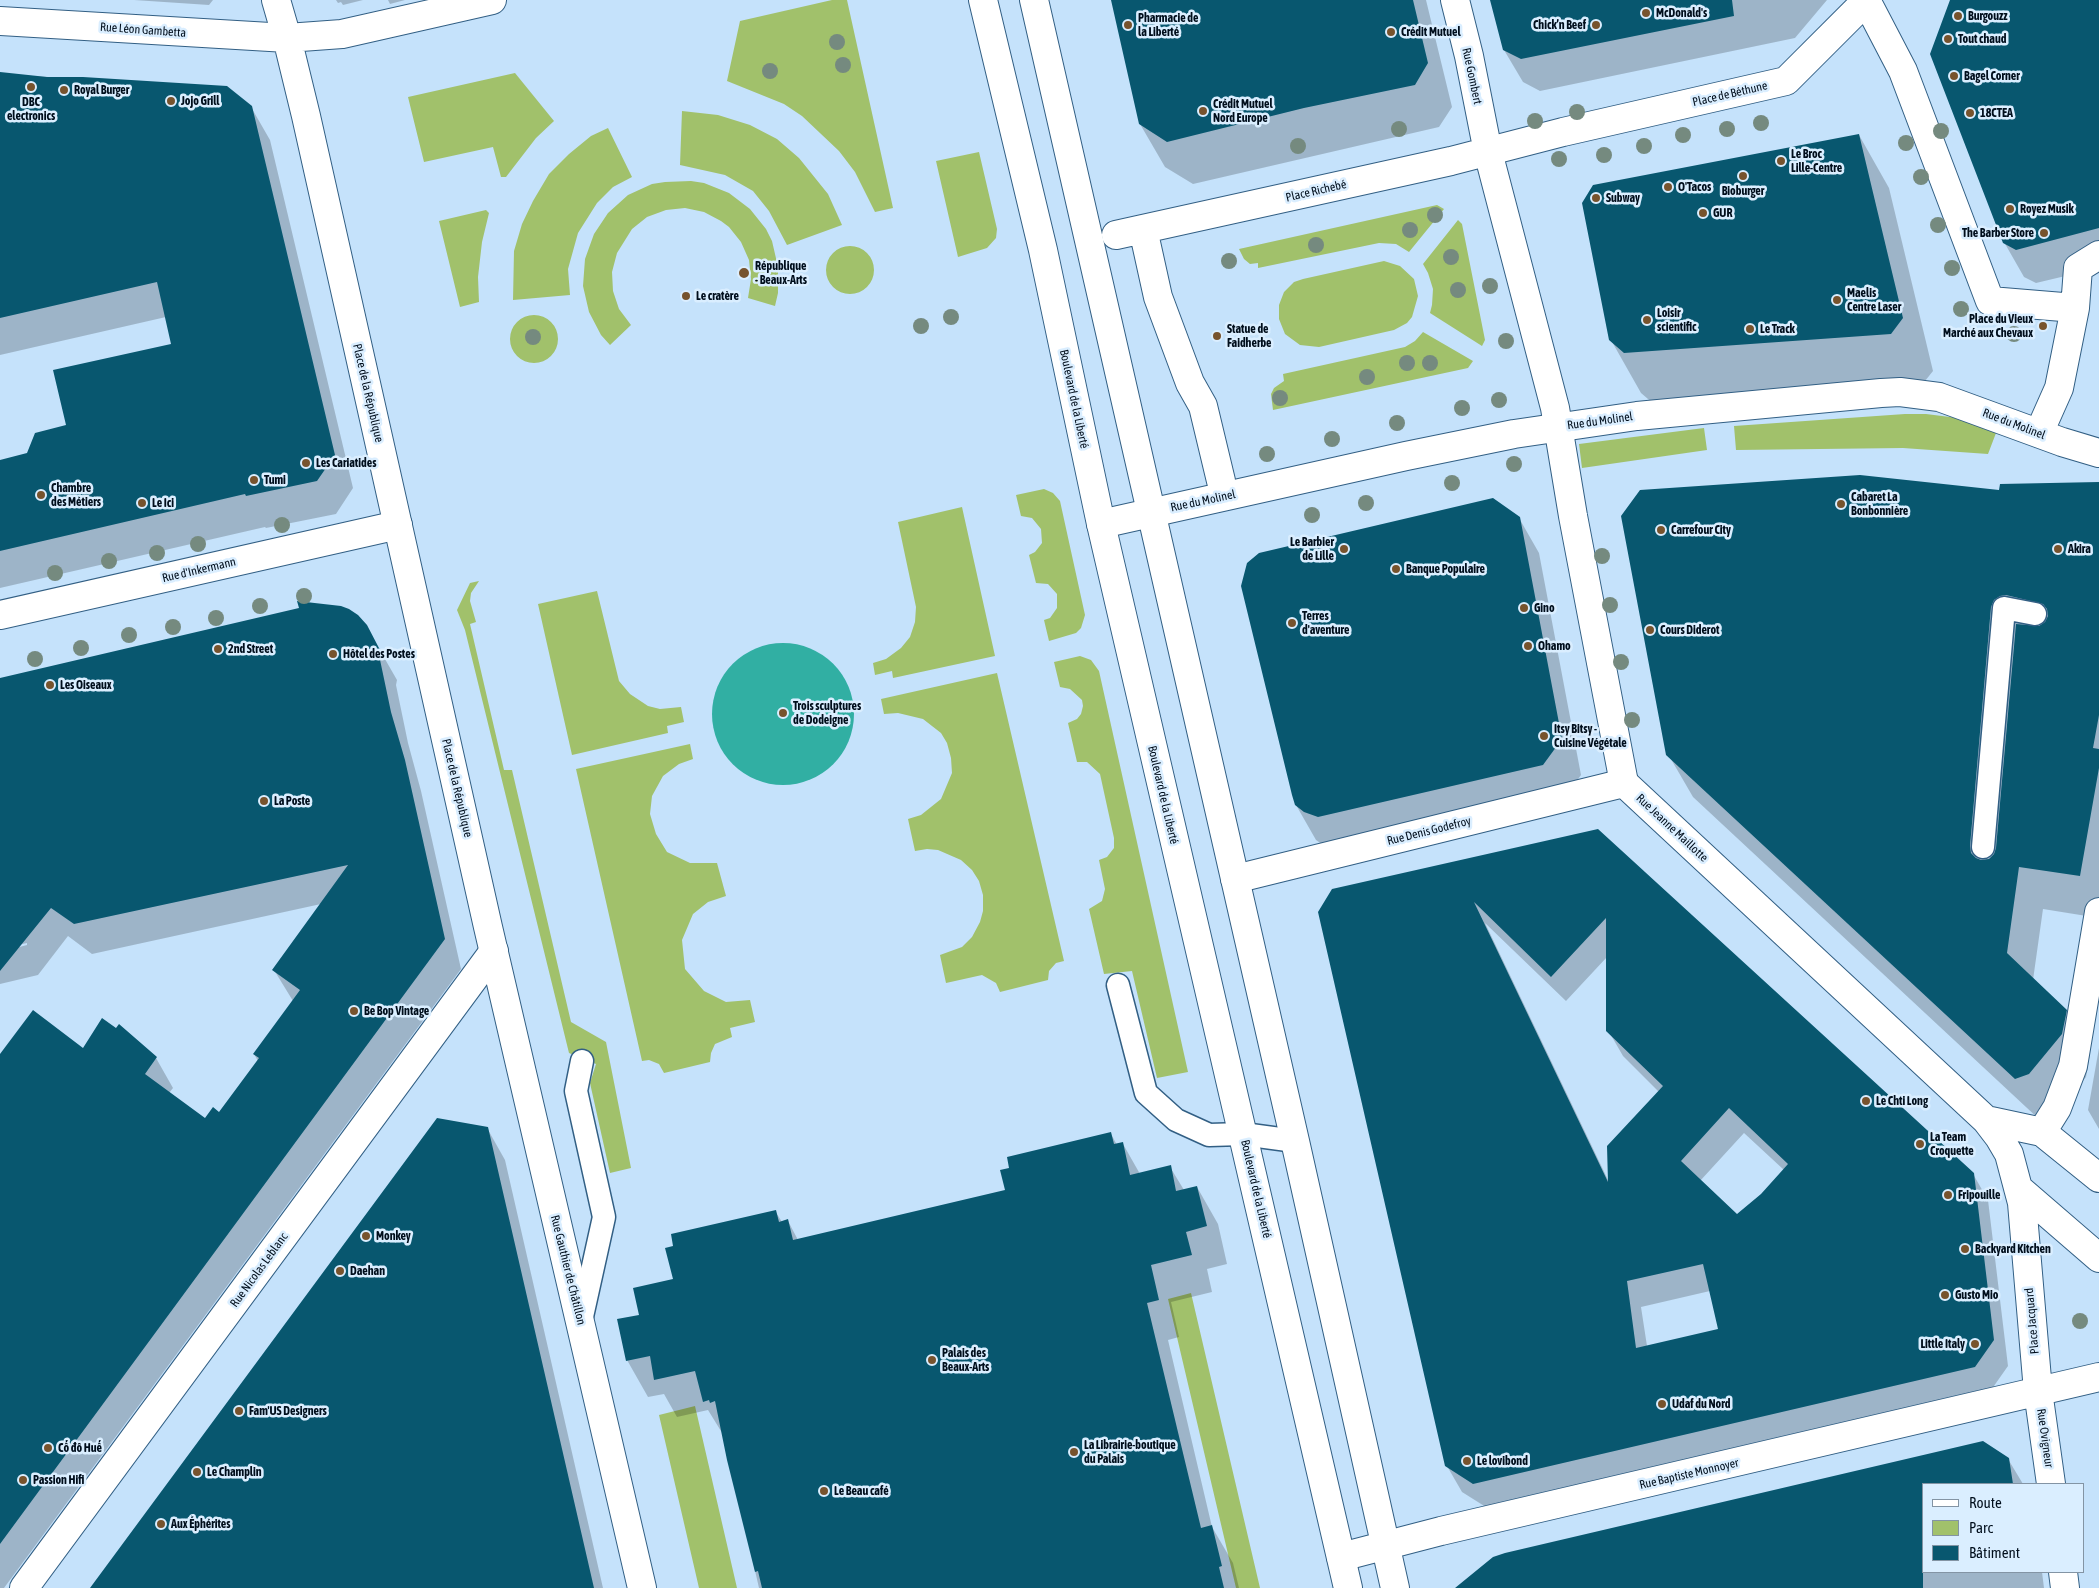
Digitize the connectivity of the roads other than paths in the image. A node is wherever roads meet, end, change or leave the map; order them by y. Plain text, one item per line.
1 (276, 0) edge
2 (492, 0) edge
3 (983, 0) edge
4 (1034, 0) edge
5 (1455, 0) edge
6 (1866, 0) edge
7 (0, 21) edge
8 (287, 38) junction
9 (1563, 132) joint
10 (1488, 152) junction
11 (1143, 230) junction
12 (1116, 236) dead end
13 (2099, 255) edge
14 (2075, 308) junction
15 (1558, 427) junction
16 (2040, 433) junction
17 (2099, 453) edge
18 (1221, 481) dead end
19 (1151, 512) junction
20 (1101, 524) junction
21 (398, 525) junction
22 (2035, 614) dead end
23 (0, 615) edge
24 (1624, 783) junction
25 (1984, 847) dead end
26 (1235, 879) junction
27 (2099, 912) edge
28 (494, 951) junction
29 (1118, 985) dead end
30 (582, 1061) dead end
31 (1986, 1120) junction
32 (2042, 1132) junction
33 (1243, 1134) junction
34 (1295, 1141) junction
35 (2099, 1178) edge
36 (2018, 1188) junction
37 (2099, 1258) edge
38 (580, 1321) junction
39 (2099, 1377) edge
40 (2038, 1391) junction
41 (2051, 1483) edge
42 (1386, 1546) junction
43 (1341, 1557) junction
44 (2063, 1573) edge
45 (24, 1588) edge
46 (642, 1588) edge
47 (1348, 1588) edge
48 (1395, 1588) edge
49 (2065, 1588) edge

1 - 8 street, Place de la République
2 - 8 street
3 - 20 street, Boulevard de la Liberté
4 - 19 street
5 - 10 street, Rue Gombert
6 - 9 street, Place de Béthune
6 - 14 street, Place de Béthune
7 - 8 street, Rue Léon Gambetta
8 - 21 street, Place de la République
9 - 10 street, Place Richebé
10 - 11 street, Place Richebé
10 - 15 street
11 - 12 street, Place Richebé
11 - 18 street
13 - 14 street
14 - 16 street
15 - 16 street, Rue du Molinel
15 - 19 street, Rue du Molinel
15 - 24 street
16 - 17 street, Rue du Molinel
19 - 20 street, Rue du Molinel
19 - 26 street
20 - 33 street, Boulevard de la Liberté
21 - 23 street, Rue d'Inkermann
21 - 28 street, Place de la République
22 - 25 lane
24 - 26 street, Rue Denis Godefroy
24 - 31 street, Rue Jeanne Maillotte
26 - 34 street
27 - 32 street
28 - 38 street, Rue Gauthier de Châtillon
28 - 45 street, Rue Nicolas Leblanc
29 - 33 lane
30 - 38 lane
31 - 32 street
31 - 36 street, Place Jacquard
32 - 35 street
33 - 34 lane
33 - 43 street, Boulevard de la Liberté
34 - 42 street
36 - 37 street
36 - 40 street, Place Jacquard
38 - 46 street, Rue Gauthier de Châtillon
39 - 40 street
40 - 41 street, Rue Ovigneur
40 - 42 street, Rue Baptiste Monnoyer
42 - 43 street, Rue Baptiste Monnoyer
42 - 48 street
43 - 47 street, Boulevard de la Liberté
44 - 49 street

